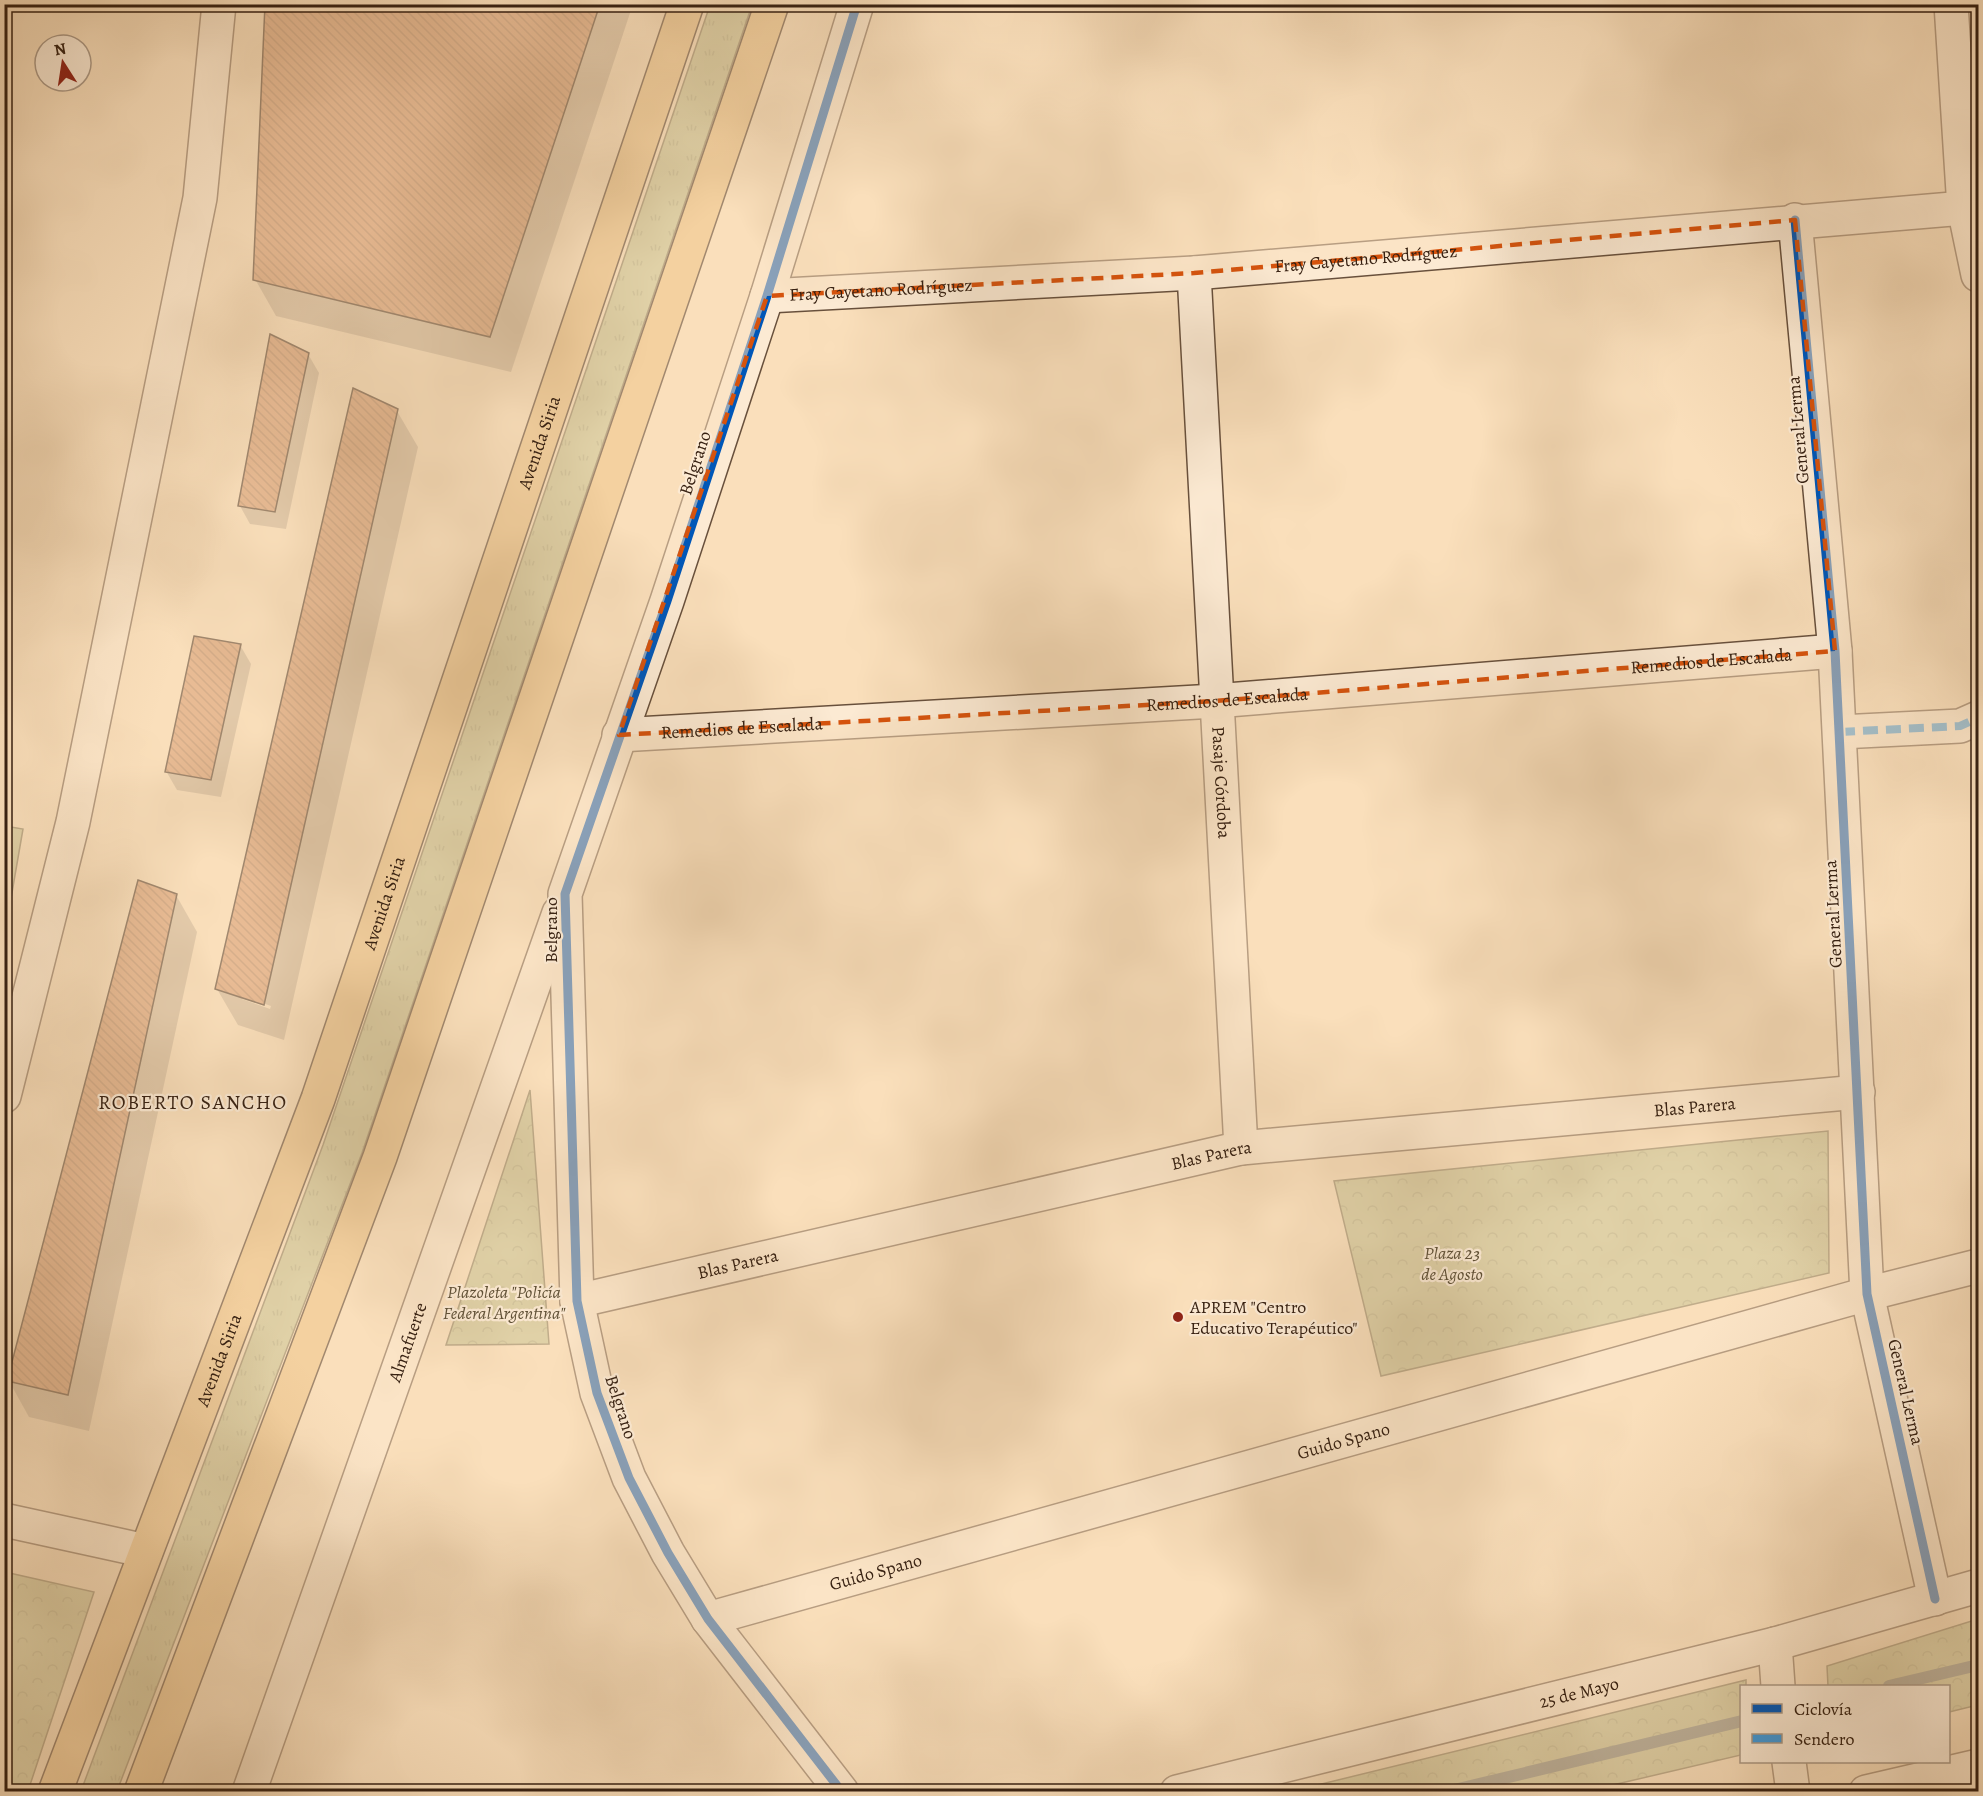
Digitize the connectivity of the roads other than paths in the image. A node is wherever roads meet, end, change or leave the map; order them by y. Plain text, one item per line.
1 (219, 4) edge
2 (687, 4) edge
3 (772, 4) edge
4 (857, 4) edge
5 (1951, 4) edge
6 (1964, 208) junction
7 (1795, 220) junction
8 (1194, 273) junction
9 (1978, 275) edge
10 (768, 296) junction
11 (1835, 651) junction
12 (1215, 701) junction
13 (1978, 718) edge
14 (1840, 732) junction
15 (619, 735) junction
16 (565, 894) junction
17 (1858, 1092) junction
18 (4, 1095) edge
19 (1242, 1148) junction
20 (1978, 1266) edge
21 (1867, 1294) junction
22 (577, 1301) junction
23 (4, 1520) edge
24 (146, 1551) junction
25 (1978, 1586) edge
26 (1935, 1599) junction
27 (708, 1619) junction
28 (1775, 1644) junction
29 (1778, 1685) edge
30 (1789, 1763) edge
31 (1978, 1766) edge
32 (55, 1791) edge
33 (141, 1791) edge
34 (249, 1791) edge
35 (842, 1791) edge
36 (1177, 1791) edge
37 (1793, 1791) edge
38 (1866, 1791) edge

1 - 18 street
2 - 24 main road, Avenida Siria
3 - 33 main road
4 - 10 street, Belgrano
5 - 6 street
6 - 7 street, Fray Cayetano Rodríguez
6 - 9 street
7 - 8 street, Fray Cayetano Rodríguez
7 - 11 street, General Lerma
8 - 10 street, Fray Cayetano Rodríguez
8 - 12 street, Pasaje Córdoba
10 - 15 street, Belgrano
11 - 12 street, Remedios de Escalada
11 - 14 street, General Lerma
12 - 15 street, Remedios de Escalada
12 - 19 street, Pasaje Córdoba
13 - 14 street
14 - 17 street, General Lerma
15 - 16 street, Belgrano
16 - 22 street, Belgrano
16 - 34 street, Almafuerte
17 - 19 street, Blas Parera
17 - 21 street, General Lerma
19 - 22 street, Blas Parera
20 - 21 street, Guido Spano
21 - 26 street, General Lerma
21 - 27 street, Guido Spano
22 - 27 street, Belgrano
23 - 24 street
24 - 32 main road, Avenida Siria
25 - 26 street, 25 de Mayo
26 - 28 street, 25 de Mayo
27 - 35 street, Belgrano
28 - 29 street
28 - 36 street, 25 de Mayo
30 - 37 street
31 - 38 street

